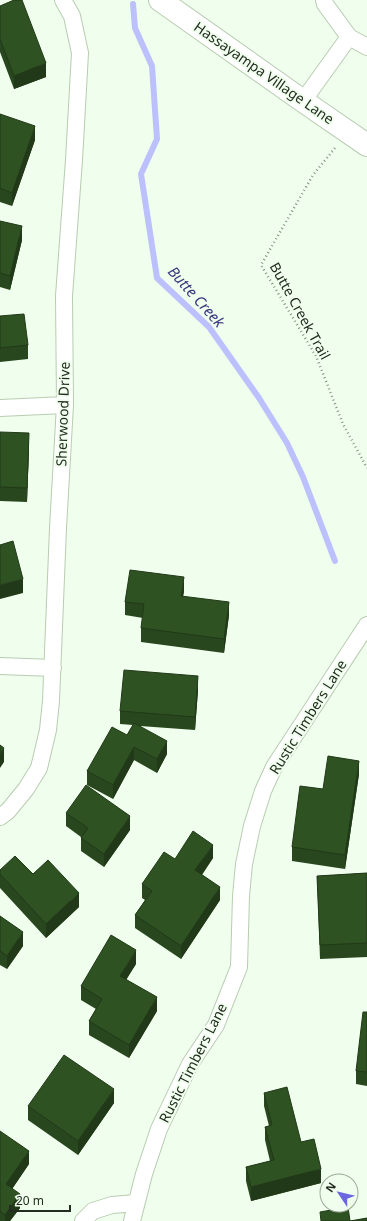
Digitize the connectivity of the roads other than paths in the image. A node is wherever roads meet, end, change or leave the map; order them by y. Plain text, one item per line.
1 (63, 0) edge
2 (160, 0) edge
3 (324, 0) edge
4 (349, 37) junction
5 (367, 47) edge
6 (303, 101) junction
7 (367, 145) edge
8 (65, 405) junction
9 (0, 408) edge
10 (367, 625) edge
11 (0, 666) edge
12 (53, 668) junction
13 (0, 817) edge
14 (136, 1203) junction
15 (83, 1221) edge
16 (132, 1221) edge

1 - 8 street, Sherwood Drive
2 - 6 street, Hassayampa Village Lane
3 - 4 street
4 - 5 street
4 - 6 street
6 - 7 street, Hassayampa Village Lane
8 - 9 street
8 - 12 street, Sherwood Drive
10 - 14 street, Rustic Timbers Lane
11 - 12 street
12 - 13 street, Sherwood Drive
14 - 15 street
14 - 16 street, Rustic Timbers Lane

